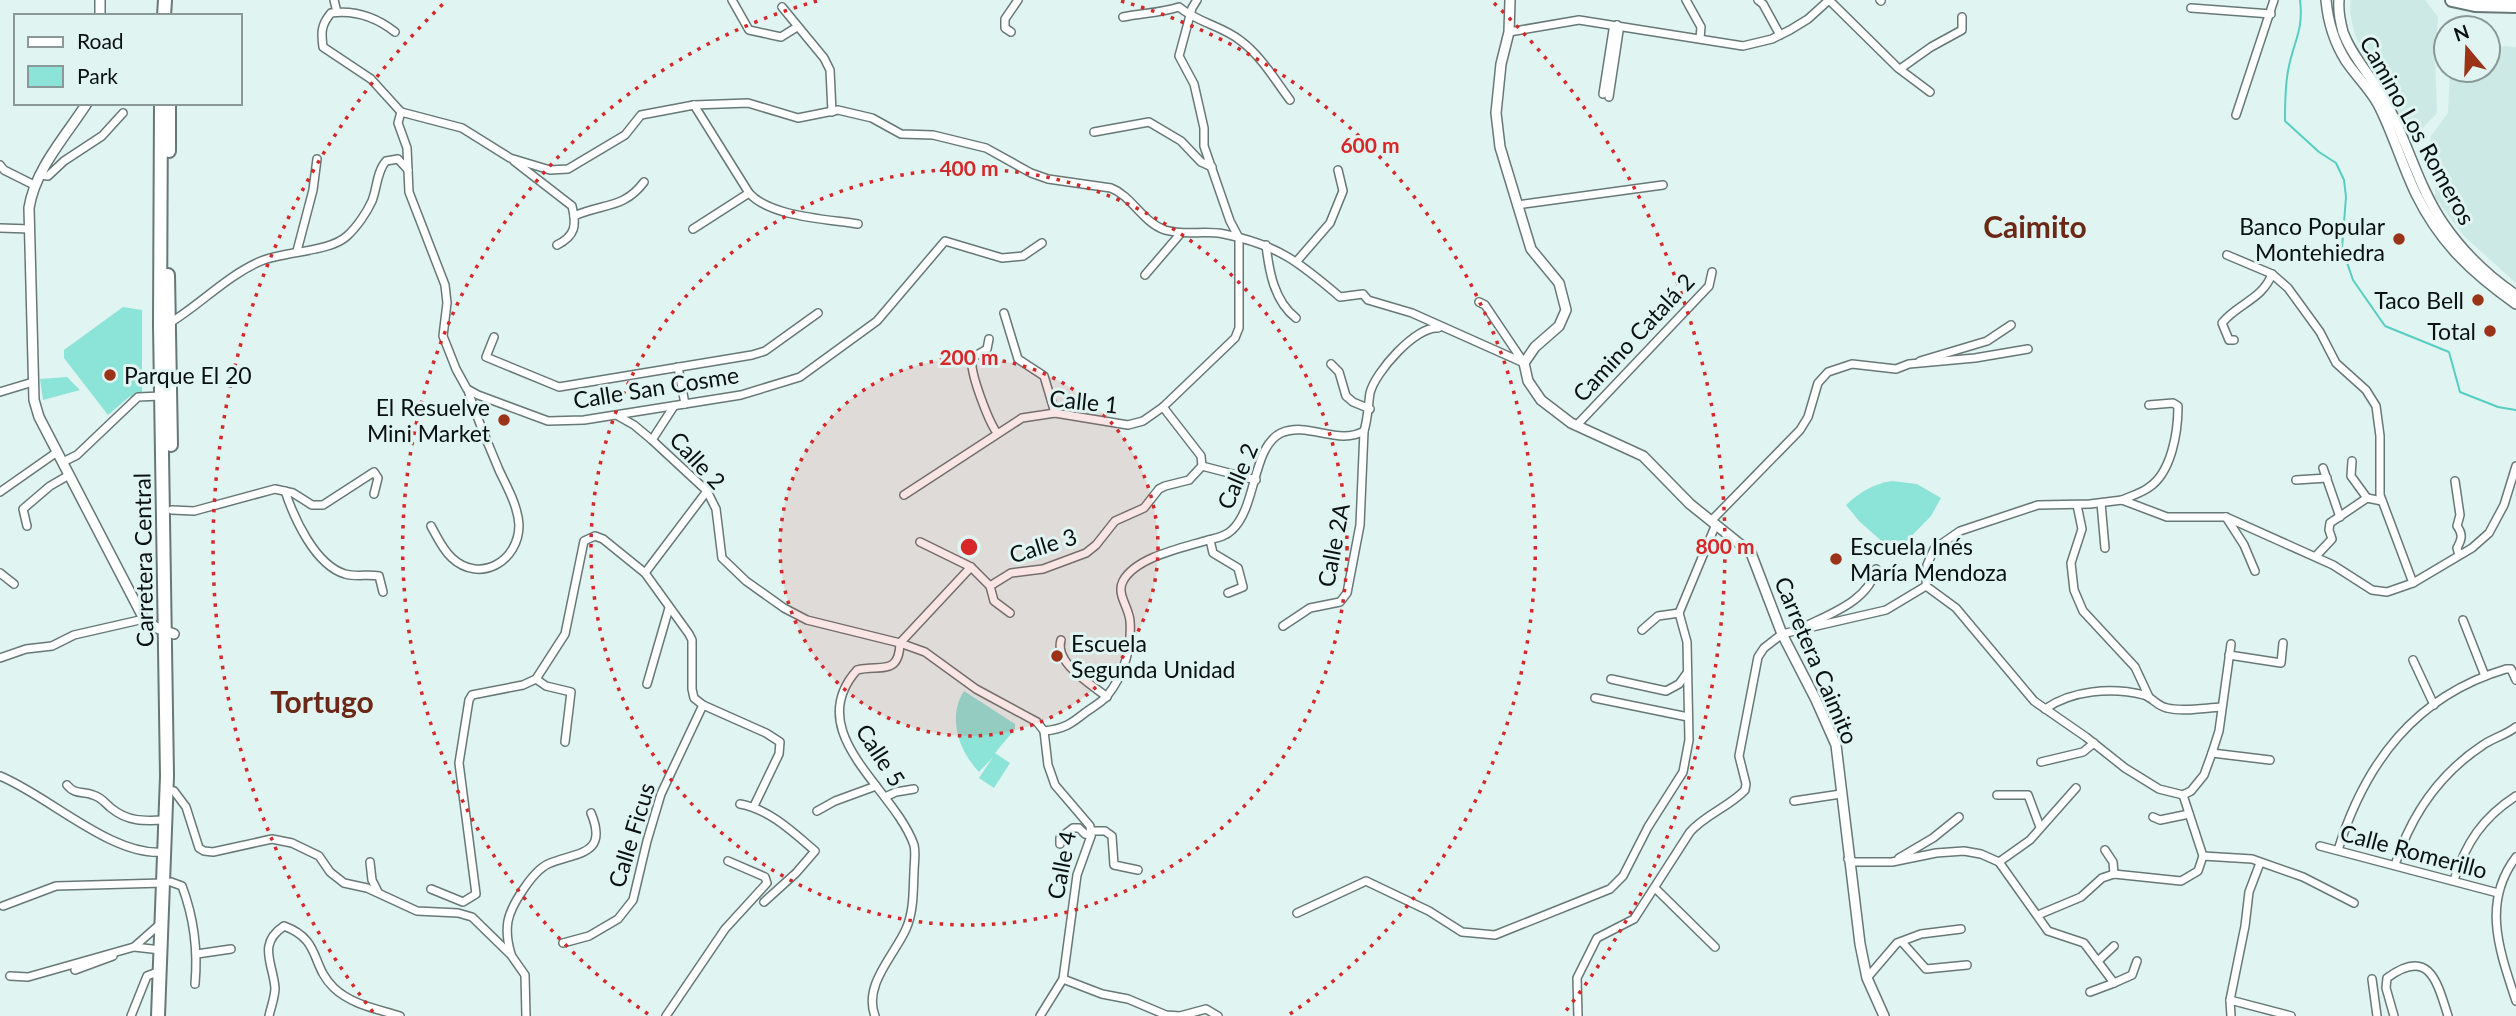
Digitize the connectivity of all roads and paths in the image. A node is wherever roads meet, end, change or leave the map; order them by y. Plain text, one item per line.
1 (334, 0) edge
2 (732, 0) edge
3 (1018, 0) edge
4 (1197, 0) edge
5 (1510, 0) edge
6 (1686, 0) edge
7 (1758, 0) edge
8 (1829, 0) edge
9 (2274, 0) edge
10 (2326, 0) edge
11 (2339, 0) edge
12 (2452, 0) edge
13 (2516, 6) edge
14 (782, 7) dead end
15 (2191, 8) dead end
16 (337, 12) junction
17 (2271, 14) junction
18 (1190, 16) junction
19 (1123, 18) dead end
20 (1962, 18) dead end
21 (1616, 25) junction
22 (797, 27) junction
23 (395, 32) dead end
24 (1011, 32) dead end
25 (1509, 32) junction
26 (1780, 35) junction
27 (1700, 38) junction
28 (1900, 69) junction
29 (1930, 92) dead end
30 (1606, 95) dead end
31 (1290, 100) dead end
32 (86, 105) edge
33 (161, 105) edge
34 (169, 105) edge
35 (694, 106) junction
36 (832, 111) junction
37 (123, 113) dead end
38 (401, 113) junction
39 (2236, 115) dead end
40 (1094, 132) dead end
41 (510, 158) junction
42 (317, 159) dead end
43 (0, 165) edge
44 (1213, 167) junction
45 (1338, 170) dead end
46 (408, 171) junction
47 (39, 176) junction
48 (644, 182) dead end
49 (34, 185) junction
50 (1663, 185) dead end
51 (749, 193) junction
52 (1517, 205) junction
53 (575, 216) junction
54 (858, 225) dead end
55 (0, 229) edge
56 (30, 229) junction
57 (693, 229) dead end
58 (1181, 233) junction
59 (1238, 238) junction
60 (1042, 243) dead end
61 (557, 245) dead end
62 (1265, 245) junction
63 (297, 251) junction
64 (2227, 255) dead end
65 (1297, 261) junction
66 (1712, 272) dead end
67 (2272, 274) junction
68 (1145, 275) dead end
69 (2516, 295) edge
70 (1479, 302) dead end
71 (2516, 304) edge
72 (818, 313) dead end
73 (1004, 313) dead end
74 (1296, 318) dead end
75 (164, 324) junction
76 (2011, 325) dead end
77 (1446, 329) junction
78 (494, 337) dead end
79 (989, 339) dead end
80 (2234, 340) dead end
81 (2028, 349) dead end
82 (1524, 363) junction
83 (1331, 364) dead end
84 (1909, 364) junction
85 (678, 367) junction
86 (33, 382) junction
87 (467, 389) junction
88 (0, 392) edge
89 (161, 396) junction
90 (685, 404) junction
91 (2149, 405) dead end
92 (674, 406) junction
93 (1163, 407) junction
94 (1370, 409) junction
95 (1055, 413) junction
96 (617, 415) junction
97 (1576, 426) junction
98 (1364, 431) junction
99 (998, 433) junction
100 (652, 440) junction
101 (57, 452) junction
102 (2351, 461) dead end
103 (63, 462) junction
104 (1202, 466) junction
105 (2516, 466) edge
106 (2323, 468) dead end
107 (69, 475) junction
108 (2327, 478) junction
109 (1256, 480) junction
110 (2296, 480) dead end
111 (2455, 481) dead end
112 (285, 491) junction
113 (707, 491) junction
114 (0, 492) edge
115 (374, 494) dead end
116 (904, 495) dead end
117 (2367, 498) junction
118 (2122, 500) junction
119 (2382, 501) junction
120 (2101, 503) junction
121 (2077, 505) junction
122 (172, 510) junction
123 (2226, 517) junction
124 (2340, 517) junction
125 (1714, 522) junction
126 (27, 526) dead end
127 (432, 527) dead end
128 (1210, 540) junction
129 (920, 542) dead end
130 (2105, 548) dead end
131 (2459, 555) junction
132 (2316, 556) junction
133 (971, 567) junction
134 (1876, 569) dead end
135 (2255, 571) dead end
136 (0, 573) edge
137 (645, 573) junction
138 (2413, 583) junction
139 (14, 584) dead end
140 (990, 586) junction
141 (1926, 586) junction
142 (383, 592) dead end
143 (1228, 593) dead end
144 (669, 608) junction
145 (1010, 613) dead end
146 (1679, 613) junction
147 (144, 619) junction
148 (2463, 620) dead end
149 (1283, 626) dead end
150 (1642, 630) dead end
151 (1799, 630) junction
152 (170, 633) junction
153 (1782, 634) junction
154 (1061, 640) dead end
155 (900, 643) junction
156 (2283, 643) dead end
157 (2231, 644) dead end
158 (2230, 655) junction
159 (0, 658) edge
160 (2413, 660) dead end
161 (1688, 674) junction
162 (2484, 676) junction
163 (536, 679) junction
164 (1611, 679) dead end
165 (2516, 680) edge
166 (647, 684) dead end
167 (1107, 697) junction
168 (2149, 697) junction
169 (1595, 698) dead end
170 (703, 705) junction
171 (2434, 705) junction
172 (2221, 707) junction
173 (2045, 709) junction
174 (1688, 717) junction
175 (2516, 727) edge
176 (1044, 730) junction
177 (565, 742) dead end
178 (2094, 743) junction
179 (2212, 753) junction
180 (2270, 760) dead end
181 (2041, 762) dead end
182 (0, 776) edge
183 (67, 785) dead end
184 (876, 786) junction
185 (2076, 788) dead end
186 (914, 789) dead end
187 (170, 791) junction
188 (1841, 794) junction
189 (1997, 795) dead end
190 (2183, 795) junction
191 (2516, 796) edge
192 (885, 797) junction
193 (1794, 801) dead end
194 (740, 804) dead end
195 (754, 806) junction
196 (817, 811) dead end
197 (591, 813) dead end
198 (2189, 814) junction
199 (1959, 817) dead end
200 (2153, 817) dead end
201 (165, 820) junction
202 (2040, 827) junction
203 (1091, 834) junction
204 (1060, 844) dead end
205 (2320, 846) dead end
206 (2105, 850) dead end
207 (2337, 850) junction
208 (164, 852) junction
209 (2203, 856) junction
210 (2516, 857) edge
211 (1848, 859) junction
212 (728, 861) dead end
213 (370, 862) dead end
214 (1892, 862) junction
215 (1999, 862) junction
216 (2260, 863) junction
217 (2395, 865) junction
218 (1138, 870) dead end
219 (2114, 874) junction
220 (2454, 880) junction
221 (167, 883) junction
222 (1655, 888) junction
223 (431, 889) dead end
224 (379, 893) junction
225 (2498, 893) junction
226 (764, 902) dead end
227 (2354, 903) dead end
228 (3, 905) dead end
229 (1297, 913) dead end
230 (2038, 915) junction
231 (162, 922) junction
232 (1961, 929) dead end
233 (1902, 942) junction
234 (563, 943) dead end
235 (2114, 946) dead end
236 (134, 947) junction
237 (1715, 947) dead end
238 (231, 949) dead end
239 (161, 950) junction
240 (197, 954) junction
241 (511, 955) junction
242 (2098, 961) junction
243 (2137, 961) dead end
244 (1967, 965) dead end
245 (75, 970) dead end
246 (160, 971) junction
247 (10, 976) dead end
248 (1867, 978) junction
249 (1063, 979) junction
250 (2372, 979) dead end
251 (2114, 983) junction
252 (195, 984) dead end
253 (2090, 992) dead end
254 (2230, 1000) junction
255 (2516, 1001) edge
256 (131, 1016) edge
257 (158, 1016) edge
258 (167, 1016) edge
259 (269, 1016) edge
260 (400, 1016) edge
261 (526, 1016) edge
262 (666, 1016) edge
263 (873, 1016) edge
264 (1040, 1016) edge
265 (1219, 1016) edge
266 (1578, 1016) edge
267 (1884, 1016) edge
268 (2231, 1016) edge
269 (2291, 1016) edge
270 (2377, 1016) edge
271 (2394, 1016) edge
272 (2448, 1016) edge

1 - 16 street
2 - 22 street
3 - 24 street
4 - 18 street
5 - 25 street
6 - 27 street
7 - 26 street
8 - 26 street
8 - 28 street
9 - 17 street
10 - 71 street, Camino Los Romeros
11 - 69 street, Camino Los Romeros
12 - 13 highway
14 - 22 street
15 - 17 street
16 - 23 street
16 - 38 street
17 - 39 street
18 - 19 street
18 - 31 street
18 - 44 street
20 - 28 street
21 - 25 street
21 - 27 street
21 - 30 street
22 - 36 street
25 - 52 street
26 - 27 street
28 - 29 street
32 - 47 street
33 - 75 highway, Carretera Central
34 - 75 highway, Carretera Central
35 - 36 street
35 - 41 street
35 - 51 street
36 - 58 street
37 - 47 street
38 - 41 street
38 - 46 street
40 - 44 street
41 - 53 street
42 - 63 street
43 - 49 street
44 - 59 street
45 - 65 street
46 - 63 street
46 - 87 street
47 - 49 street
48 - 53 street
49 - 56 street
50 - 52 street
51 - 54 street
51 - 57 street
52 - 82 street
53 - 61 street
55 - 56 street
56 - 86 street
58 - 59 street
58 - 68 street
59 - 62 street
59 - 93 street, Calle 1
60 - 90 street, Calle San Cosme
62 - 65 street
62 - 74 street
63 - 75 street
64 - 67 street
65 - 77 street
66 - 97 street, Camino Catalá 2
67 - 80 street
67 - 119 street
70 - 82 street
72 - 85 street
73 - 95 street
75 - 89 highway, Carretera Central
75 - 122 highway, Carretera Central
76 - 84 street
77 - 82 street
77 - 94 street
78 - 85 street
79 - 99 street
81 - 84 street
82 - 97 street, Carretera Caimito
83 - 94 street
84 - 125 street
85 - 90 street
86 - 88 street
86 - 101 street
87 - 96 street, Calle San Cosme
87 - 127 street
89 - 103 street
89 - 152 highway, Carretera Central
90 - 92 street, Calle San Cosme
91 - 118 street
92 - 96 street, Calle San Cosme
92 - 100 street
93 - 95 street, Calle 1
93 - 104 street
94 - 98 street
95 - 99 street, Calle 1
96 - 100 street, Calle 2
97 - 125 street, Carretera Caimito
98 - 109 street, Calle 2
98 - 149 street, Calle 2A
99 - 116 street, Calle 1
100 - 113 street, Calle 2
101 - 103 street
101 - 114 street
102 - 117 street
103 - 107 street
104 - 109 street
104 - 140 street, Calle 3
105 - 131 street
106 - 108 street
107 - 126 street
107 - 147 street
108 - 110 street
108 - 124 street
109 - 128 street, Calle 2
111 - 131 street
112 - 115 street
112 - 122 street
112 - 142 street
113 - 137 street
113 - 155 street, Calle 2
117 - 119 street
117 - 124 street
118 - 120 street
118 - 123 street
119 - 138 street
120 - 121 street
120 - 130 street
121 - 141 street
121 - 168 street
122 - 152 highway, Carretera Central
123 - 132 street
123 - 135 street
124 - 132 street
125 - 146 street
125 - 153 street, Carretera Caimito
128 - 143 street
128 - 167 street, Calle 2
129 - 133 street, Calle 3
131 - 138 street
132 - 138 street
133 - 140 street, Calle 3
133 - 155 street, Calle 5
134 - 151 street
136 - 139 street
137 - 144 street
137 - 163 street
140 - 145 street
141 - 151 street
141 - 173 street
144 - 166 street
144 - 170 street
146 - 150 street
146 - 161 street
147 - 152 street
147 - 159 street
148 - 162 street
151 - 153 street
152 - 187 highway, Carretera Central
153 - 188 street, Carretera Caimito
153 - 222 street
154 - 167 street
155 - 176 street
155 - 184 street, Calle 5
156 - 158 street
157 - 158 street
158 - 172 street
160 - 171 street
161 - 164 street
161 - 174 street
162 - 165 street
162 - 171 street
163 - 177 street
163 - 223 street
167 - 176 street, Calle 2
168 - 172 street
168 - 173 street
169 - 174 street
170 - 195 street
170 - 234 street, Calle Ficus
171 - 207 street
172 - 179 street
173 - 178 street
174 - 229 street
175 - 217 street
176 - 203 street, Calle 4
178 - 181 street
178 - 190 street
179 - 180 street
179 - 190 street
182 - 208 street
183 - 201 street
184 - 192 street, Calle 5
184 - 196 street
185 - 202 street
186 - 192 street
187 - 201 highway, Carretera Central
187 - 221 highway, Carretera Central
187 - 224 street
188 - 193 street
188 - 211 street, Carretera Caimito
189 - 202 street
190 - 198 street
191 - 220 street
192 - 263 street, Calle 5
194 - 195 street
195 - 226 street
197 - 241 street
198 - 200 street
198 - 209 street
199 - 214 street
201 - 208 highway, Carretera Central
202 - 215 street
203 - 204 street
203 - 218 street
203 - 249 street, Calle 4
205 - 207 street, Calle Romerillo
206 - 219 street
207 - 217 street, Calle Romerillo
208 - 221 highway, Carretera Central
209 - 216 street
209 - 219 street
210 - 225 street
211 - 214 street
211 - 248 street, Carretera Caimito
212 - 262 street
213 - 224 street
214 - 215 street
215 - 230 street
216 - 227 street
216 - 254 street
217 - 220 street, Calle Romerillo
219 - 230 street
220 - 225 street, Calle Romerillo
221 - 228 street
221 - 231 highway, Carretera Central
221 - 240 street
221 - 258 highway, Carretera Central
222 - 237 street
222 - 266 street
224 - 241 street
225 - 255 street
230 - 242 street
231 - 236 street
231 - 239 highway, Carretera Central
232 - 233 street
233 - 244 street
233 - 248 street
235 - 242 street
236 - 239 street
236 - 245 street
236 - 247 street
238 - 240 street
239 - 246 highway, Carretera Central
240 - 252 street
241 - 261 street
242 - 251 street
243 - 251 street
246 - 256 street
246 - 257 highway, Carretera Central
248 - 267 street, Carretera Caimito
249 - 264 street, Calle 4
249 - 265 street
250 - 270 street
251 - 253 street
254 - 268 street
254 - 269 street
259 - 260 street
271 - 272 street

